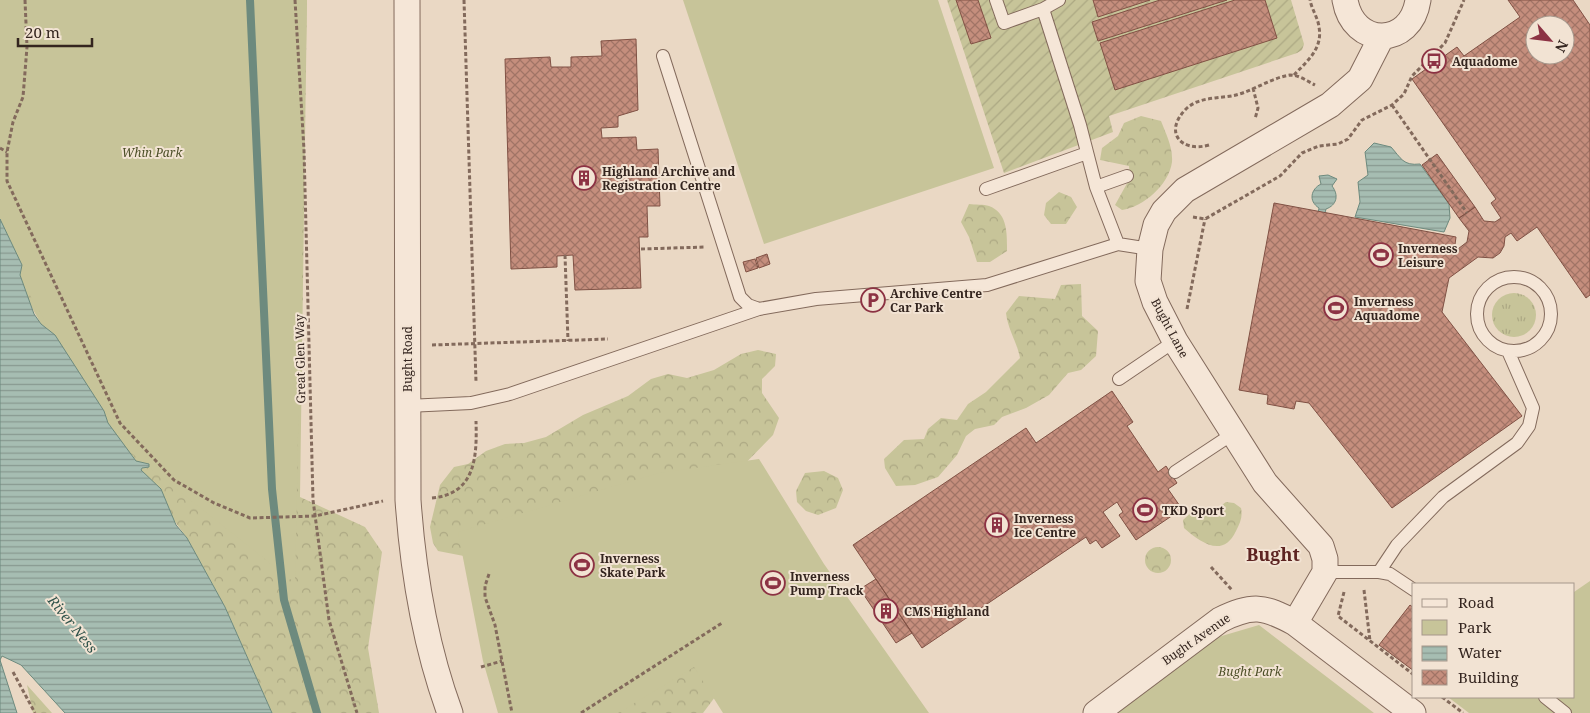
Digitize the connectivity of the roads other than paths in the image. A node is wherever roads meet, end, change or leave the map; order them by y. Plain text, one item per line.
1 (407, 0) edge
2 (996, 0) edge
3 (1059, 0) edge
4 (1345, 0) edge
5 (1418, 0) edge
6 (1043, 9) junction
7 (1382, 36) junction
8 (663, 56) dead end
9 (1088, 153) junction
10 (1126, 176) dead end
11 (1096, 187) junction
12 (986, 189) dead end
13 (1118, 244) junction
14 (1150, 249) junction
15 (759, 309) junction
16 (1175, 341) junction
17 (1508, 351) junction
18 (1119, 379) dead end
19 (407, 406) junction
20 (1234, 434) junction
21 (1175, 472) dead end
22 (1336, 572) junction
23 (1379, 572) junction
24 (1412, 589) edge
25 (1295, 622) junction
26 (1545, 698) edge
27 (450, 713) edge
28 (1096, 713) edge
29 (1413, 713) edge
30 (1565, 713) edge

1 - 19 street, Bught Road
2 - 6 lane
3 - 6 lane
4 - 7 street
5 - 7 street
6 - 9 lane
7 - 14 street, Bught Lane
8 - 15 lane
9 - 11 lane
9 - 12 lane
10 - 11 lane
11 - 13 lane
13 - 14 lane
13 - 15 lane
14 - 16 street, Bught Lane
15 - 19 lane
16 - 18 lane
16 - 20 street, Bught Lane
17 - 17 lane
17 - 23 lane
19 - 27 street, Bught Road
20 - 21 lane
20 - 22 street, Bught Lane
22 - 23 lane
22 - 25 street
23 - 24 lane
25 - 28 street, Bught Avenue
25 - 29 street, Bught Avenue
26 - 30 lane

